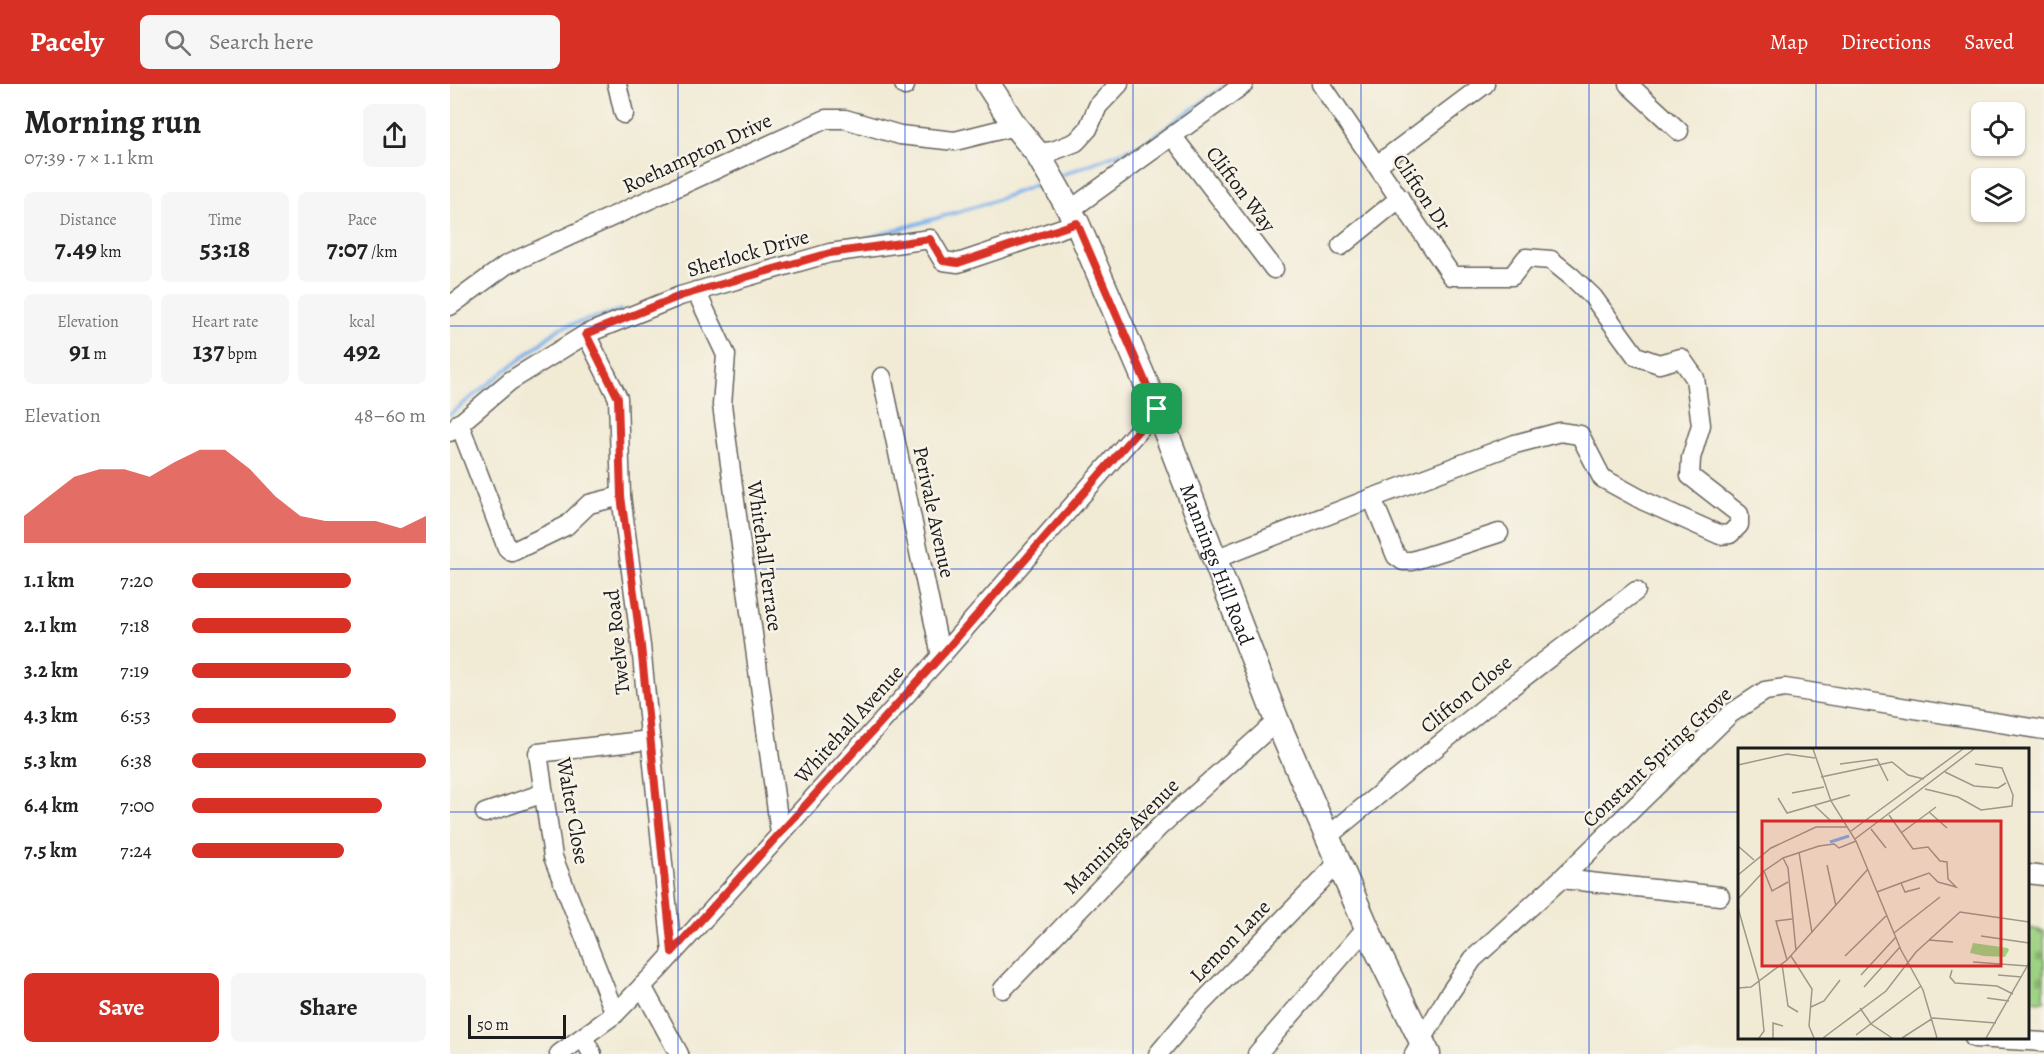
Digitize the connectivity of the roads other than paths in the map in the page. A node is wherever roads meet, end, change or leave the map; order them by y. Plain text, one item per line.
1 (616, 84) edge
2 (988, 84) edge
3 (1119, 84) edge
4 (1244, 84) edge
5 (1321, 84) edge
6 (1485, 84) edge
7 (1628, 84) edge
8 (624, 114) dead end
9 (1015, 126) junction
10 (1679, 131) dead end
11 (1173, 137) junction
12 (1037, 153) junction
13 (1377, 165) junction
14 (1400, 198) junction
15 (1070, 211) junction
16 (1341, 246) dead end
17 (1274, 269) dead end
18 (696, 291) junction
19 (450, 306) edge
20 (586, 334) junction
21 (882, 377) dead end
22 (1157, 409) junction
23 (454, 428) edge
24 (621, 496) junction
25 (1372, 498) junction
26 (1499, 533) dead end
27 (1215, 559) junction
28 (1636, 591) dead end
29 (941, 656) junction
30 (1277, 721) junction
31 (2044, 730) edge
32 (650, 740) junction
33 (544, 793) junction
34 (485, 813) dead end
35 (780, 833) junction
36 (1327, 837) junction
37 (1338, 863) junction
38 (2029, 874) edge
39 (2044, 876) edge
40 (1561, 879) junction
41 (1720, 896) dead end
42 (1367, 927) junction
43 (672, 952) junction
44 (642, 986) junction
45 (1003, 989) dead end
46 (615, 1014) junction
47 (583, 1037) junction
48 (1992, 1039) edge
49 (2044, 1042) edge
50 (1421, 1050) edge
51 (558, 1054) edge
52 (592, 1054) edge
53 (679, 1054) edge
54 (1158, 1054) edge
55 (1257, 1054) edge

1 - 8 street
2 - 9 main road, Mannings Hill Road
3 - 12 street
4 - 11 street
5 - 13 street, Clifton Dr
6 - 13 street
7 - 10 street
9 - 12 main road, Mannings Hill Road
9 - 19 street, Roehampton Drive
11 - 15 street
11 - 17 street, Clifton Way
12 - 15 main road, Mannings Hill Road
13 - 14 street, Clifton Dr
14 - 16 street
14 - 25 street, Clifton Dr
15 - 18 street, Sherlock Drive
15 - 22 main road, Mannings Hill Road
18 - 20 street, Sherlock Drive
18 - 35 street, Whitehall Terrace
20 - 23 street, Sherlock Drive
20 - 24 street, Twelve Road
21 - 29 street, Perivale Avenue
22 - 27 main road, Mannings Hill Road
22 - 29 street, Whitehall Avenue
23 - 24 street
24 - 32 street, Twelve Road
25 - 26 street
25 - 27 street
27 - 30 main road, Mannings Hill Road
28 - 36 street, Clifton Close
29 - 35 street, Whitehall Avenue
30 - 36 main road, Mannings Hill Road
30 - 45 street, Mannings Avenue
31 - 40 street, Constant Spring Grove
32 - 33 street, Walter Close
32 - 43 street, Twelve Road
33 - 34 street
33 - 46 street, Walter Close
35 - 43 street, Whitehall Avenue
36 - 37 main road, Mannings Hill Road
37 - 42 main road, Mannings Hill Road
37 - 54 street, Lemon Lane
38 - 39 street
40 - 41 street
40 - 50 street, Constant Spring Grove
42 - 50 main road, Mannings Hill Road
42 - 55 street
43 - 44 street, Whitehall Avenue
44 - 46 street, Whitehall Avenue
44 - 53 street
46 - 47 street, Whitehall Avenue
47 - 51 street, Whitehall Avenue
47 - 52 street
48 - 49 street

